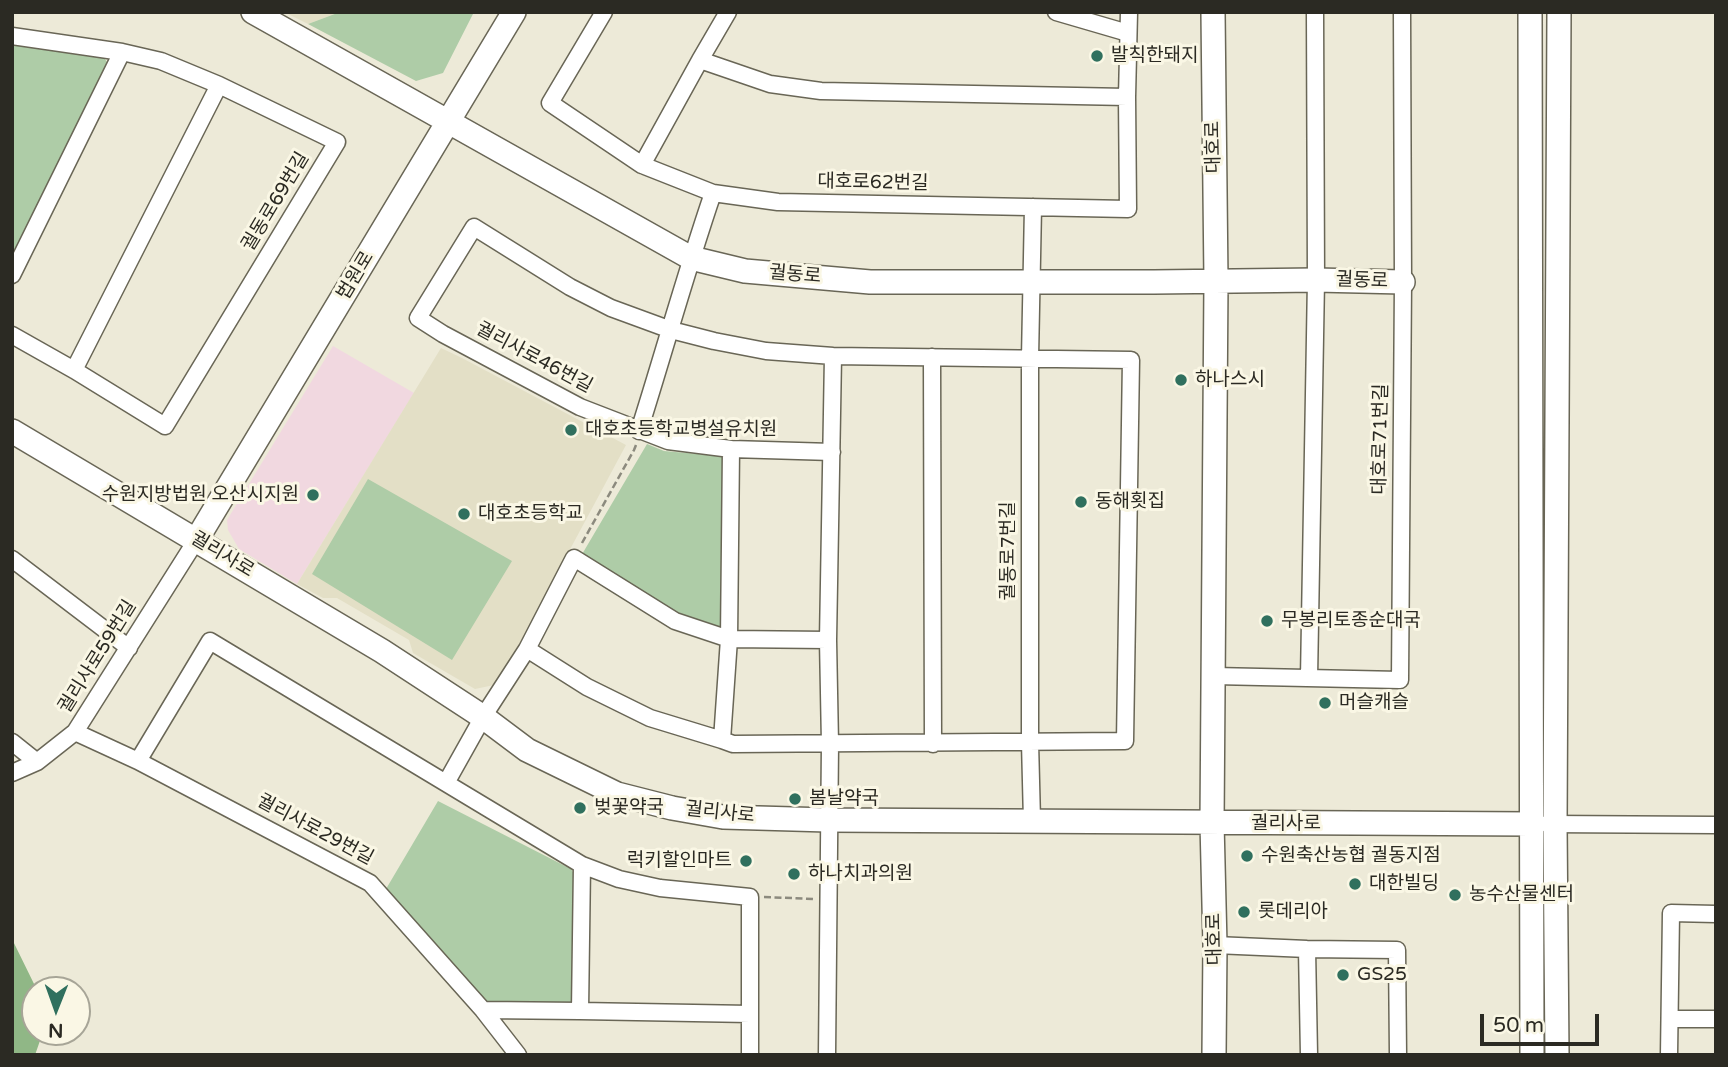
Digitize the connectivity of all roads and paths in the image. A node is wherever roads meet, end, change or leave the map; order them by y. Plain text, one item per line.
1 (253, 12) edge
2 (514, 12) edge
3 (604, 12) edge
4 (728, 12) edge
5 (1056, 12) edge
6 (1129, 12) edge
7 (1213, 12) edge
8 (1315, 12) edge
9 (1402, 12) edge
10 (1530, 12) edge
11 (1559, 12) edge
12 (1128, 33) junction
13 (12, 36) edge
14 (121, 52) junction
15 (700, 60) junction
16 (219, 85) junction
17 (1127, 97) junction
18 (448, 122) junction
19 (642, 165) junction
20 (713, 193) junction
21 (1033, 207) junction
22 (691, 258) junction
23 (12, 275) edge
24 (1315, 280) junction
25 (1030, 281) junction
26 (1216, 281) junction
27 (1404, 282) junction
28 (671, 330) junction
29 (12, 335) edge
30 (833, 356) junction
31 (932, 357) junction
32 (1030, 358) junction
33 (74, 370) junction
34 (12, 431) edge
35 (639, 431) junction
36 (731, 449) junction
37 (832, 452) junction
38 (197, 539) junction
39 (574, 558) junction
40 (12, 559) edge
41 (729, 639) junction
42 (828, 640) junction
43 (129, 648) junction
44 (527, 649) junction
45 (1214, 676) junction
46 (1309, 678) junction
47 (483, 717) junction
48 (75, 732) junction
49 (722, 740) junction
50 (12, 742) edge
51 (1030, 742) junction
52 (830, 744) junction
53 (933, 744) junction
54 (138, 761) junction
55 (37, 762) junction
56 (12, 773) edge
57 (446, 783) junction
58 (828, 820) junction
59 (1032, 821) junction
60 (1212, 823) junction
61 (1531, 824) junction
62 (1555, 824) junction
63 (1716, 825) edge
64 (582, 865) junction
65 (751, 897) junction
66 (827, 900) junction
67 (1716, 914) edge
68 (1215, 945) junction
69 (1307, 949) junction
70 (483, 1010) junction
71 (580, 1011) junction
72 (750, 1014) junction
73 (1670, 1018) junction
74 (1716, 1019) edge
75 (518, 1055) edge
76 (750, 1055) edge
77 (827, 1055) edge
78 (1214, 1055) edge
79 (1308, 1055) edge
80 (1398, 1055) edge
81 (1532, 1055) edge
82 (1557, 1055) edge
83 (1669, 1055) edge

1 - 18 street, 궐동로
2 - 18 street, 법원로
3 - 19 street, 대호로62번길
4 - 15 street
5 - 12 street
6 - 12 street, 대호로62번길
7 - 26 street, 대호로
8 - 24 street
9 - 27 street, 대호로71번길
10 - 61 street
11 - 62 street
12 - 17 street, 대호로62번길
13 - 14 street, 궐동로69번길
14 - 16 street, 궐동로69번길
14 - 23 street
15 - 17 street
15 - 19 street
16 - 33 street
16 - 33 street, 궐동로69번길
17 - 21 street, 대호로62번길
18 - 22 street, 궐동로
18 - 38 street, 법원로
19 - 20 street, 대호로62번길
20 - 21 street, 대호로62번길
20 - 22 street
21 - 25 street, 궐동로7번길
22 - 25 street, 궐동로
22 - 28 street
24 - 26 street, 궐동로
24 - 27 street, 궐동로
24 - 46 street
25 - 26 street, 궐동로
25 - 32 street, 궐동로7번길
26 - 45 street, 대호로
27 - 46 street, 대호로71번길
28 - 30 street, 궐리사로46번길
28 - 35 street
28 - 35 street, 궐리사로46번길
29 - 33 street, 궐동로69번길
30 - 31 street, 궐리사로46번길
30 - 37 street
31 - 32 street, 궐리사로46번길
31 - 53 street
32 - 51 street, 궐동로7번길
32 - 51 street, 궐리사로46번길
34 - 38 street, 궐리사로
35 - 36 street, 궐리사로46번길
35 - 39 path
36 - 37 street, 궐리사로46번길
36 - 41 street
37 - 42 street
38 - 43 street, 궐리사로59번길
38 - 47 street, 궐리사로
39 - 41 street
39 - 44 street
40 - 43 street
41 - 42 street
41 - 49 street
42 - 52 street
43 - 48 street, 궐리사로59번길
44 - 47 street
44 - 49 street
45 - 46 street, 대호로71번길
45 - 60 street, 대호로
47 - 57 street
47 - 58 street, 궐리사로
48 - 54 street, 궐리사로29번길
48 - 55 street, 궐리사로59번길
49 - 52 street
50 - 55 street
51 - 53 street
51 - 59 street, 궐동로7번길
52 - 53 street
52 - 58 street
54 - 57 street
54 - 70 street, 궐리사로29번길
55 - 56 street, 궐리사로59번길
57 - 64 street
58 - 59 street, 궐리사로
58 - 66 street
59 - 60 street, 궐리사로
60 - 61 street, 궐리사로
60 - 68 street, 대호로
61 - 62 street
61 - 81 street
62 - 63 street
62 - 82 street
64 - 65 street
64 - 71 street
65 - 66 path
65 - 72 street
66 - 77 street
67 - 73 street
68 - 69 street
68 - 78 street, 대호로
69 - 79 street
69 - 80 street
70 - 71 street
70 - 75 street, 궐리사로29번길
71 - 72 street
72 - 76 street
73 - 74 street
73 - 83 street

